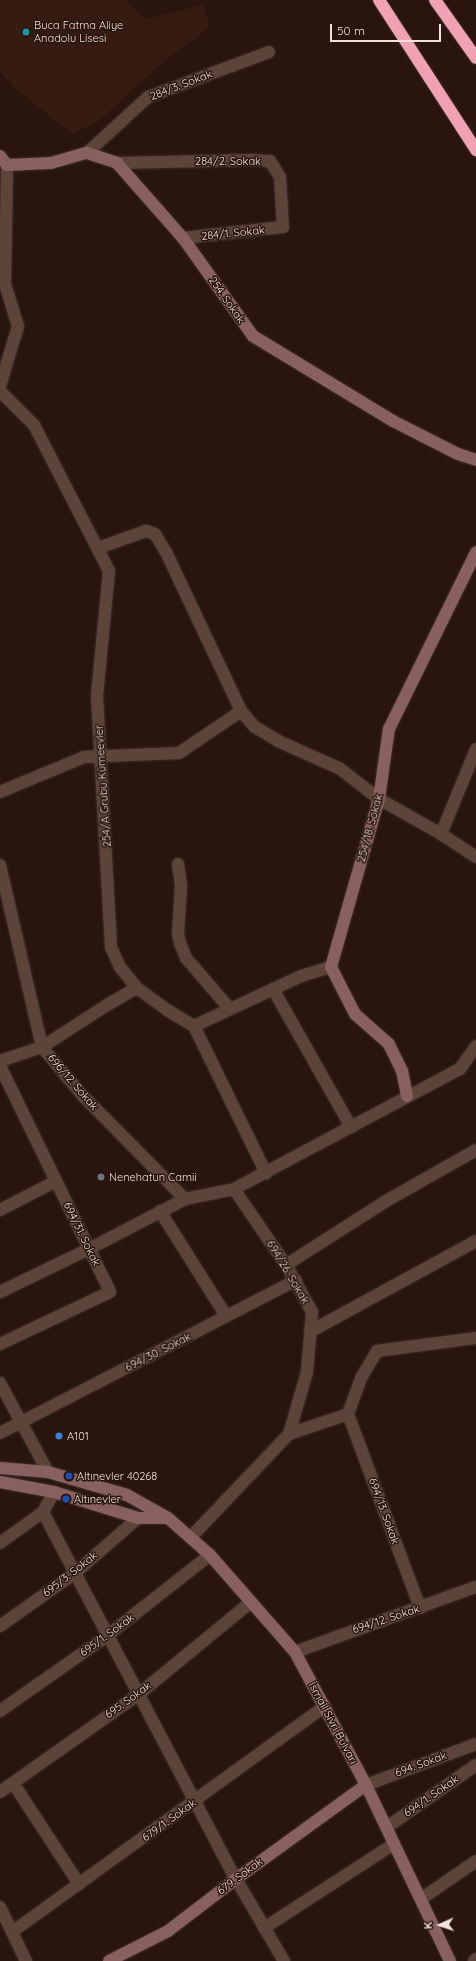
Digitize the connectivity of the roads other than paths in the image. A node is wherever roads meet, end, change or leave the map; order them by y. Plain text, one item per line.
1 (379, 0) edge
2 (435, 0) edge
3 (269, 52) dead end
4 (476, 58) edge
5 (476, 150) edge
6 (87, 153) junction
7 (4, 160) edge
8 (117, 163) junction
9 (283, 227) joint
10 (183, 238) junction
11 (2, 285) edge
12 (0, 386) edge
13 (0, 391) edge
14 (476, 460) edge
15 (98, 548) junction
16 (476, 552) edge
17 (241, 711) junction
18 (476, 749) edge
19 (101, 756) junction
20 (0, 792) edge
21 (379, 799) junction
22 (441, 834) junction
23 (476, 857) edge
24 (178, 864) dead end
25 (0, 865) edge
26 (331, 967) junction
27 (137, 988) junction
28 (273, 989) junction
29 (230, 1009) junction
30 (194, 1026) junction
31 (476, 1046) edge
32 (42, 1047) junction
33 (0, 1061) edge
34 (0, 1066) edge
35 (407, 1096) junction
36 (351, 1127) junction
37 (476, 1150) edge
38 (266, 1173) junction
39 (56, 1181) junction
40 (234, 1189) junction
41 (185, 1198) junction
42 (0, 1210) edge
43 (160, 1212) junction
44 (476, 1241) edge
45 (89, 1249) junction
46 (286, 1265) junction
47 (296, 1280) junction
48 (0, 1292) edge
49 (226, 1316) junction
50 (311, 1331) junction
51 (476, 1338) edge
52 (0, 1344) edge
53 (0, 1383) edge
54 (348, 1414) junction
55 (20, 1423) junction
56 (0, 1433) edge
57 (289, 1434) junction
58 (0, 1468) edge
59 (48, 1472) junction
60 (0, 1482) edge
61 (54, 1492) junction
62 (43, 1512) junction
63 (138, 1518) junction
64 (168, 1518) junction
65 (191, 1537) junction
66 (0, 1543) edge
67 (210, 1555) junction
68 (75, 1573) junction
69 (476, 1587) edge
70 (251, 1602) junction
71 (420, 1608) junction
72 (0, 1626) edge
73 (108, 1636) junction
74 (295, 1652) junction
75 (139, 1694) junction
76 (325, 1706) junction
77 (0, 1711) edge
78 (476, 1744) edge
79 (476, 1765) edge
80 (13, 1783) junction
81 (366, 1785) junction
82 (0, 1792) edge
83 (195, 1801) junction
84 (387, 1827) junction
85 (394, 1844) junction
86 (476, 1861) edge
87 (236, 1879) junction
88 (79, 1884) junction
89 (421, 1899) junction
90 (0, 1907) edge
91 (264, 1928) junction
92 (12, 1932) junction
93 (26, 1961) edge
94 (109, 1961) edge
95 (284, 1961) edge
96 (450, 1961) edge

1 - 5 highway
2 - 4 highway
3 - 6 street, 284/3. Sokak
6 - 7 street
6 - 8 street
7 - 11 street
8 - 9 street, 284/2. Sokak
8 - 10 street, 254. Sokak
9 - 10 street, 284/1. Sokak
10 - 14 street, 254. Sokak
11 - 12 street
13 - 15 street, 254/A Grubu Kümeevler
15 - 17 street
15 - 19 street, 254/A Grubu Kümeevler
16 - 21 street, 254/18. Sokak
17 - 19 street
17 - 21 street
18 - 22 street
19 - 20 street
19 - 27 street, 254/A Grubu Kümeevler
21 - 22 street
21 - 26 street, 254/18. Sokak
22 - 23 street
24 - 29 street
25 - 32 street, 696/12. Sokak
26 - 28 street
26 - 35 street
27 - 30 street, 254/A Grubu Kümeevler
27 - 32 street
28 - 29 street
28 - 36 street
29 - 30 street
30 - 38 street
31 - 35 street
32 - 33 street
32 - 41 street, 696/12. Sokak
34 - 39 street, 694/31. Sokak
35 - 36 street
36 - 38 street
37 - 46 street
38 - 40 street
39 - 42 street
39 - 45 street, 694/31. Sokak
40 - 41 street
40 - 46 street, 694/26. Sokak
41 - 43 street
43 - 45 street
43 - 49 street
44 - 50 street
45 - 48 street
45 - 52 street, 694/31. Sokak
46 - 47 street, 694/26. Sokak
47 - 49 street, 694/30. Sokak
47 - 50 street, 694/26. Sokak
49 - 55 street, 694/30. Sokak
50 - 57 street, 694/26. Sokak
51 - 54 street
53 - 55 street
54 - 57 street, 694/26. Sokak
54 - 71 street, 694/13. Sokak
55 - 56 street, 694/30. Sokak
55 - 59 street
57 - 65 street, 694/26. Sokak
58 - 59 street, İsmail Sivri Bulvarı
59 - 64 street, İsmail Sivri Bulvarı
60 - 61 street
61 - 62 street
61 - 63 street
62 - 66 street
62 - 68 street
63 - 64 street
63 - 68 street, 695/3. Sokak
64 - 65 street, İsmail Sivri Bulvarı
65 - 67 street, İsmail Sivri Bulvarı
67 - 70 street, İsmail Sivri Bulvarı
67 - 73 street, 695/1. Sokak
68 - 72 street, 695/3. Sokak
68 - 73 street
69 - 71 street, 694/12. Sokak
70 - 74 street, İsmail Sivri Bulvarı
70 - 75 street, 695. Sokak
71 - 74 street, 694/12. Sokak
73 - 75 street
73 - 77 street, 695/1. Sokak
74 - 76 street, İsmail Sivri Bulvarı
75 - 80 street, 695. Sokak
75 - 83 street
76 - 81 street, İsmail Sivri Bulvarı
76 - 83 street, 679/1. Sokak
78 - 81 street, 694. Sokak
79 - 84 street, 694/1. Sokak
80 - 82 street, 695. Sokak
80 - 88 street
81 - 84 street, İsmail Sivri Bulvarı
81 - 87 street, 679. Sokak
83 - 87 street
83 - 88 street, 679/1. Sokak
84 - 85 street, İsmail Sivri Bulvarı
85 - 89 street, İsmail Sivri Bulvarı
85 - 91 street
86 - 89 street
87 - 91 street
87 - 94 street, 679. Sokak
88 - 92 street, 679/1. Sokak
89 - 96 street, İsmail Sivri Bulvarı
90 - 92 street
91 - 95 street
92 - 93 street

